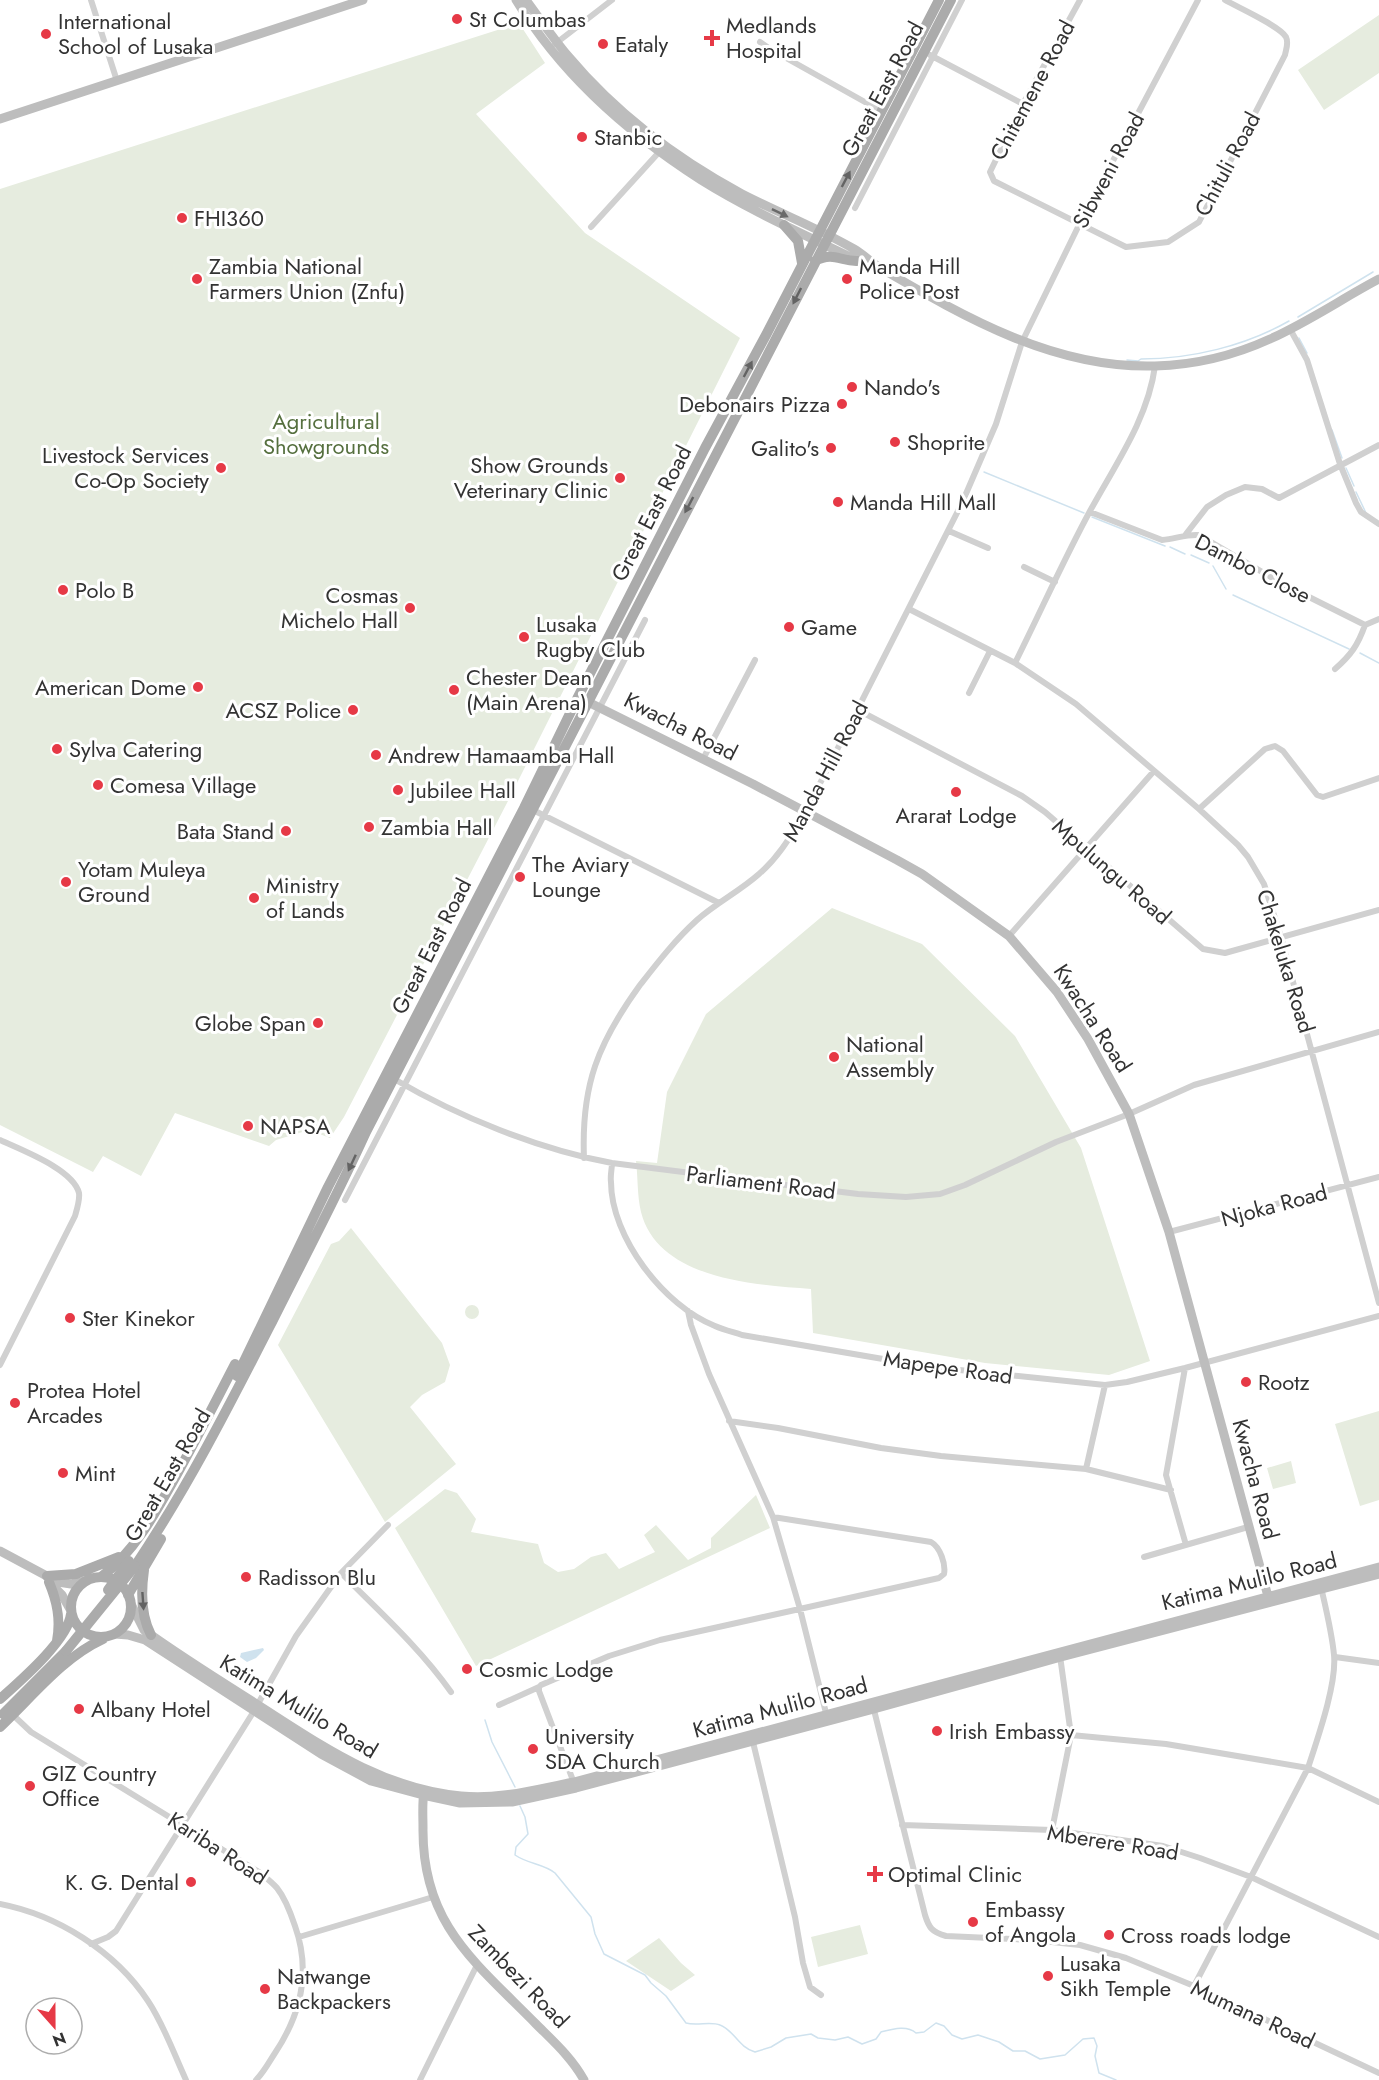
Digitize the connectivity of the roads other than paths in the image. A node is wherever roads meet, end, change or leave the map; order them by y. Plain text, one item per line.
1 (91, 0) edge
2 (363, 0) edge
3 (516, 0) edge
4 (526, 0) edge
5 (612, 0) edge
6 (950, 0) edge
7 (1080, 0) edge
8 (1198, 0) edge
9 (1225, 0) edge
10 (760, 42) dead end
11 (554, 45) junction
12 (928, 54) junction
13 (117, 81) junction
14 (1023, 104) junction
15 (881, 111) junction
16 (0, 119) edge
17 (662, 148) junction
18 (994, 181) joint
19 (855, 208) dead end
20 (784, 225) junction
21 (1079, 225) junction
22 (591, 227) dead end
23 (819, 233) junction
24 (815, 261) junction
25 (858, 261) junction
26 (802, 263) junction
27 (879, 268) junction
28 (1379, 279) edge
29 (1290, 329) junction
30 (1022, 342) junction
31 (1155, 366) junction
32 (1379, 445) edge
33 (1340, 464) junction
34 (1090, 512) junction
35 (1379, 524) edge
36 (949, 531) junction
37 (1186, 534) junction
38 (988, 548) dead end
39 (1024, 567) dead end
40 (1055, 582) junction
41 (909, 609) junction
42 (1379, 619) edge
43 (645, 620) dead end
44 (1365, 625) junction
45 (990, 651) junction
46 (755, 660) dead end
47 (1015, 663) junction
48 (1335, 669) dead end
49 (969, 693) dead end
50 (583, 699) junction
51 (600, 707) junction
52 (858, 710) junction
53 (703, 759) junction
54 (1154, 771) junction
55 (1379, 778) edge
56 (1199, 809) junction
57 (539, 812) junction
58 (805, 813) junction
59 (1087, 849) junction
60 (719, 903) junction
61 (1379, 910) edge
62 (1009, 936) junction
63 (1281, 937) junction
64 (1379, 1032) edge
65 (1312, 1052) junction
66 (394, 1079) junction
67 (405, 1086) junction
68 (1129, 1114) junction
69 (0, 1140) edge
70 (584, 1158) junction
71 (612, 1163) junction
72 (1379, 1177) edge
73 (1348, 1186) junction
74 (345, 1200) dead end
75 (1169, 1232) junction
76 (1379, 1304) edge
77 (688, 1311) junction
78 (1379, 1316) edge
79 (1204, 1363) junction
80 (0, 1365) edge
81 (1185, 1368) junction
82 (1106, 1385) junction
83 (729, 1421) junction
84 (1086, 1469) junction
85 (1171, 1490) junction
86 (773, 1517) junction
87 (388, 1525) dead end
88 (1248, 1527) junction
89 (1186, 1545) junction
90 (0, 1551) edge
91 (0, 1557) edge
92 (1144, 1557) dead end
93 (133, 1562) junction
94 (1379, 1567) edge
95 (341, 1573) junction
96 (1379, 1574) edge
97 (101, 1577) junction
98 (48, 1579) junction
99 (86, 1581) junction
100 (1321, 1587) junction
101 (129, 1600) junction
102 (1269, 1600) junction
103 (800, 1609) junction
104 (70, 1611) junction
105 (150, 1635) junction
106 (110, 1636) junction
107 (62, 1646) junction
108 (1060, 1654) junction
109 (1335, 1657) junction
110 (1379, 1662) edge
111 (539, 1687) junction
112 (451, 1692) dead end
113 (0, 1699) edge
114 (499, 1705) dead end
115 (873, 1706) junction
116 (0, 1708) edge
117 (256, 1708) junction
118 (13, 1715) junction
119 (0, 1717) edge
120 (827, 1717) junction
121 (0, 1727) edge
122 (1071, 1735) junction
123 (752, 1738) junction
124 (1308, 1768) junction
125 (575, 1785) junction
126 (424, 1792) junction
127 (1379, 1802) edge
128 (183, 1824) junction
129 (902, 1825) junction
130 (1052, 1830) junction
131 (1251, 1877) junction
132 (433, 1897) junction
133 (0, 1904) edge
134 (299, 1937) junction
135 (1379, 1937) edge
136 (91, 1944) junction
137 (477, 1965) junction
138 (1194, 1986) junction
139 (821, 1995) dead end
140 (1379, 2073) edge
141 (186, 2080) edge
142 (256, 2080) edge
143 (420, 2080) edge
144 (584, 2080) edge

1 - 13 street
2 - 13 main road
3 - 11 main road
4 - 11 main road
5 - 11 street
6 - 12 main road, Great East Road
6 - 15 main road, Great East Road
7 - 14 street, Chitemene Road
8 - 21 street, Sibweni Road
9 - 21 street, Chituli Road
10 - 15 street
11 - 17 main road
12 - 14 street
12 - 19 street
12 - 23 main road, Great East Road
13 - 16 main road
14 - 18 street, Chitemene Road
23 -> 15 main road, Great East Road
17 - 20 main road
17 - 22 street
17 -> 23 main road
18 - 21 street, Chituli Road
20 - 23 main road
20 - 26 main road
21 - 30 street, Sibweni Road
23 - 24 main road, Great East Road
23 - 25 main road
23 - 26 main road, Great East Road
23 - 27 main road
24 - 25 main road
24 -> 50 main road, Great East Road
25 - 27 main road
50 -> 26 main road, Great East Road
27 - 30 main road
28 - 29 main road
29 - 31 main road
29 - 33 street
30 - 31 main road
30 - 36 street, Manda Hill Road
31 - 34 street
32 - 33 street
33 - 35 street
33 - 37 street
34 - 37 street, Dambo Close
34 - 40 street
36 - 38 street
36 - 41 street, Manda Hill Road
37 - 44 street, Dambo Close
39 - 40 street
40 - 47 street
41 - 45 street, Chakeluka Road
41 - 52 street, Manda Hill Road
42 - 44 street
43 - 51 street
44 - 48 street
45 - 47 street, Chakeluka Road
45 - 49 street
46 - 53 street
47 - 54 street, Chakeluka Road
50 - 51 main road, Kwacha Road
50 - 57 main road, Great East Road
50 - 93 main road, Great East Road
51 - 53 main road, Kwacha Road
51 - 57 street
52 - 58 street, Manda Hill Road
52 - 59 street, Mpulungu Road
53 - 58 main road, Kwacha Road
54 - 56 street, Chakeluka Road
54 - 59 street
55 - 56 street
56 - 63 street, Chakeluka Road
57 - 60 street
57 - 66 main road, Great East Road
57 - 67 street
58 - 60 street, Manda Hill Road
58 - 62 main road, Kwacha Road
59 - 62 street
59 - 63 street, Mpulungu Road
60 - 70 street, Manda Hill Road
61 - 63 street, Mpulungu Road
62 - 68 main road, Kwacha Road
63 - 65 street, Chakeluka Road
64 - 65 street, Parliament Road
65 - 68 street, Parliament Road
65 - 73 street, Chakeluka Road
66 - 67 street, Parliament Road
66 -> 93 main road, Great East Road
67 - 70 street, Parliament Road
67 - 74 street
68 - 71 street, Parliament Road
68 - 75 main road, Kwacha Road
69 - 80 street
70 - 71 street, Parliament Road
71 - 77 street, Mapepe Road
72 - 73 street, Njoka Road
73 - 75 street, Njoka Road
73 - 76 street, Chakeluka Road
75 - 79 main road, Kwacha Road
77 - 82 street, Mapepe Road
77 - 83 street
78 - 79 street, Mapepe Road
79 - 81 street, Mapepe Road
79 - 88 main road, Kwacha Road
81 - 82 street, Mapepe Road
81 - 85 street
82 - 84 street
83 - 84 street
83 - 86 street
84 - 85 street
85 - 89 street
86 - 103 street
86 - 103 street
87 - 95 street
88 - 89 street
88 - 102 main road, Kwacha Road
89 - 92 street
90 - 98 main road
91 - 98 main road
93 - 97 main road, Great East Road
93 - 98 main road
93 - 101 main road, Great East Road
93 -> 105 main road
93 - 107 main road, Great East Road, bridge
94 - 100 main road, Katima Mulilo Road
95 - 112 street
95 - 117 street
96 - 100 main road, Katima Mulilo Road
97 - 99 main road
97 - 101 main road
98 - 99 main road
98 - 104 main road
98 - 107 main road
99 - 104 main road
100 - 102 main road, Katima Mulilo Road
100 - 109 street
101 - 105 main road, Katima Mulilo Road
101 - 106 main road
102 - 108 main road, Katima Mulilo Road
103 - 111 street
103 - 120 street
104 - 106 main road
104 - 107 main road, Great East Road
105 - 117 main road, Katima Mulilo Road
106 - 117 main road, Katima Mulilo Road
106 - 118 main road
107 - 113 main road, Great East Road
107 - 116 main road, Great East Road
107 - 119 main road, Great East Road
108 - 115 main road, Katima Mulilo Road
108 - 122 street
109 - 110 street
109 - 124 street
111 - 114 street
111 - 125 street
115 - 120 main road, Katima Mulilo Road
115 - 129 street, Mumana Road
117 - 126 main road, Katima Mulilo Road
117 - 128 street
118 - 121 main road
118 - 128 street, Kariba Road
120 - 123 main road, Katima Mulilo Road
122 - 124 street
122 - 130 street
123 - 125 main road, Katima Mulilo Road
123 - 139 street
124 - 127 street
124 - 131 street
125 - 126 main road, Katima Mulilo Road
126 - 132 main road, Zambezi Road
128 - 134 street, Kariba Road
128 - 136 street
129 - 130 street, Mberere Road
129 - 138 street, Mumana Road
130 - 131 street, Mberere Road
131 - 135 street, Mberere Road
131 - 138 street
132 - 134 street
132 - 137 main road, Zambezi Road
133 - 136 street
134 - 142 street, Kariba Road
136 - 141 street
137 - 143 street
137 - 144 main road, Zambezi Road
138 - 140 street, Mumana Road

